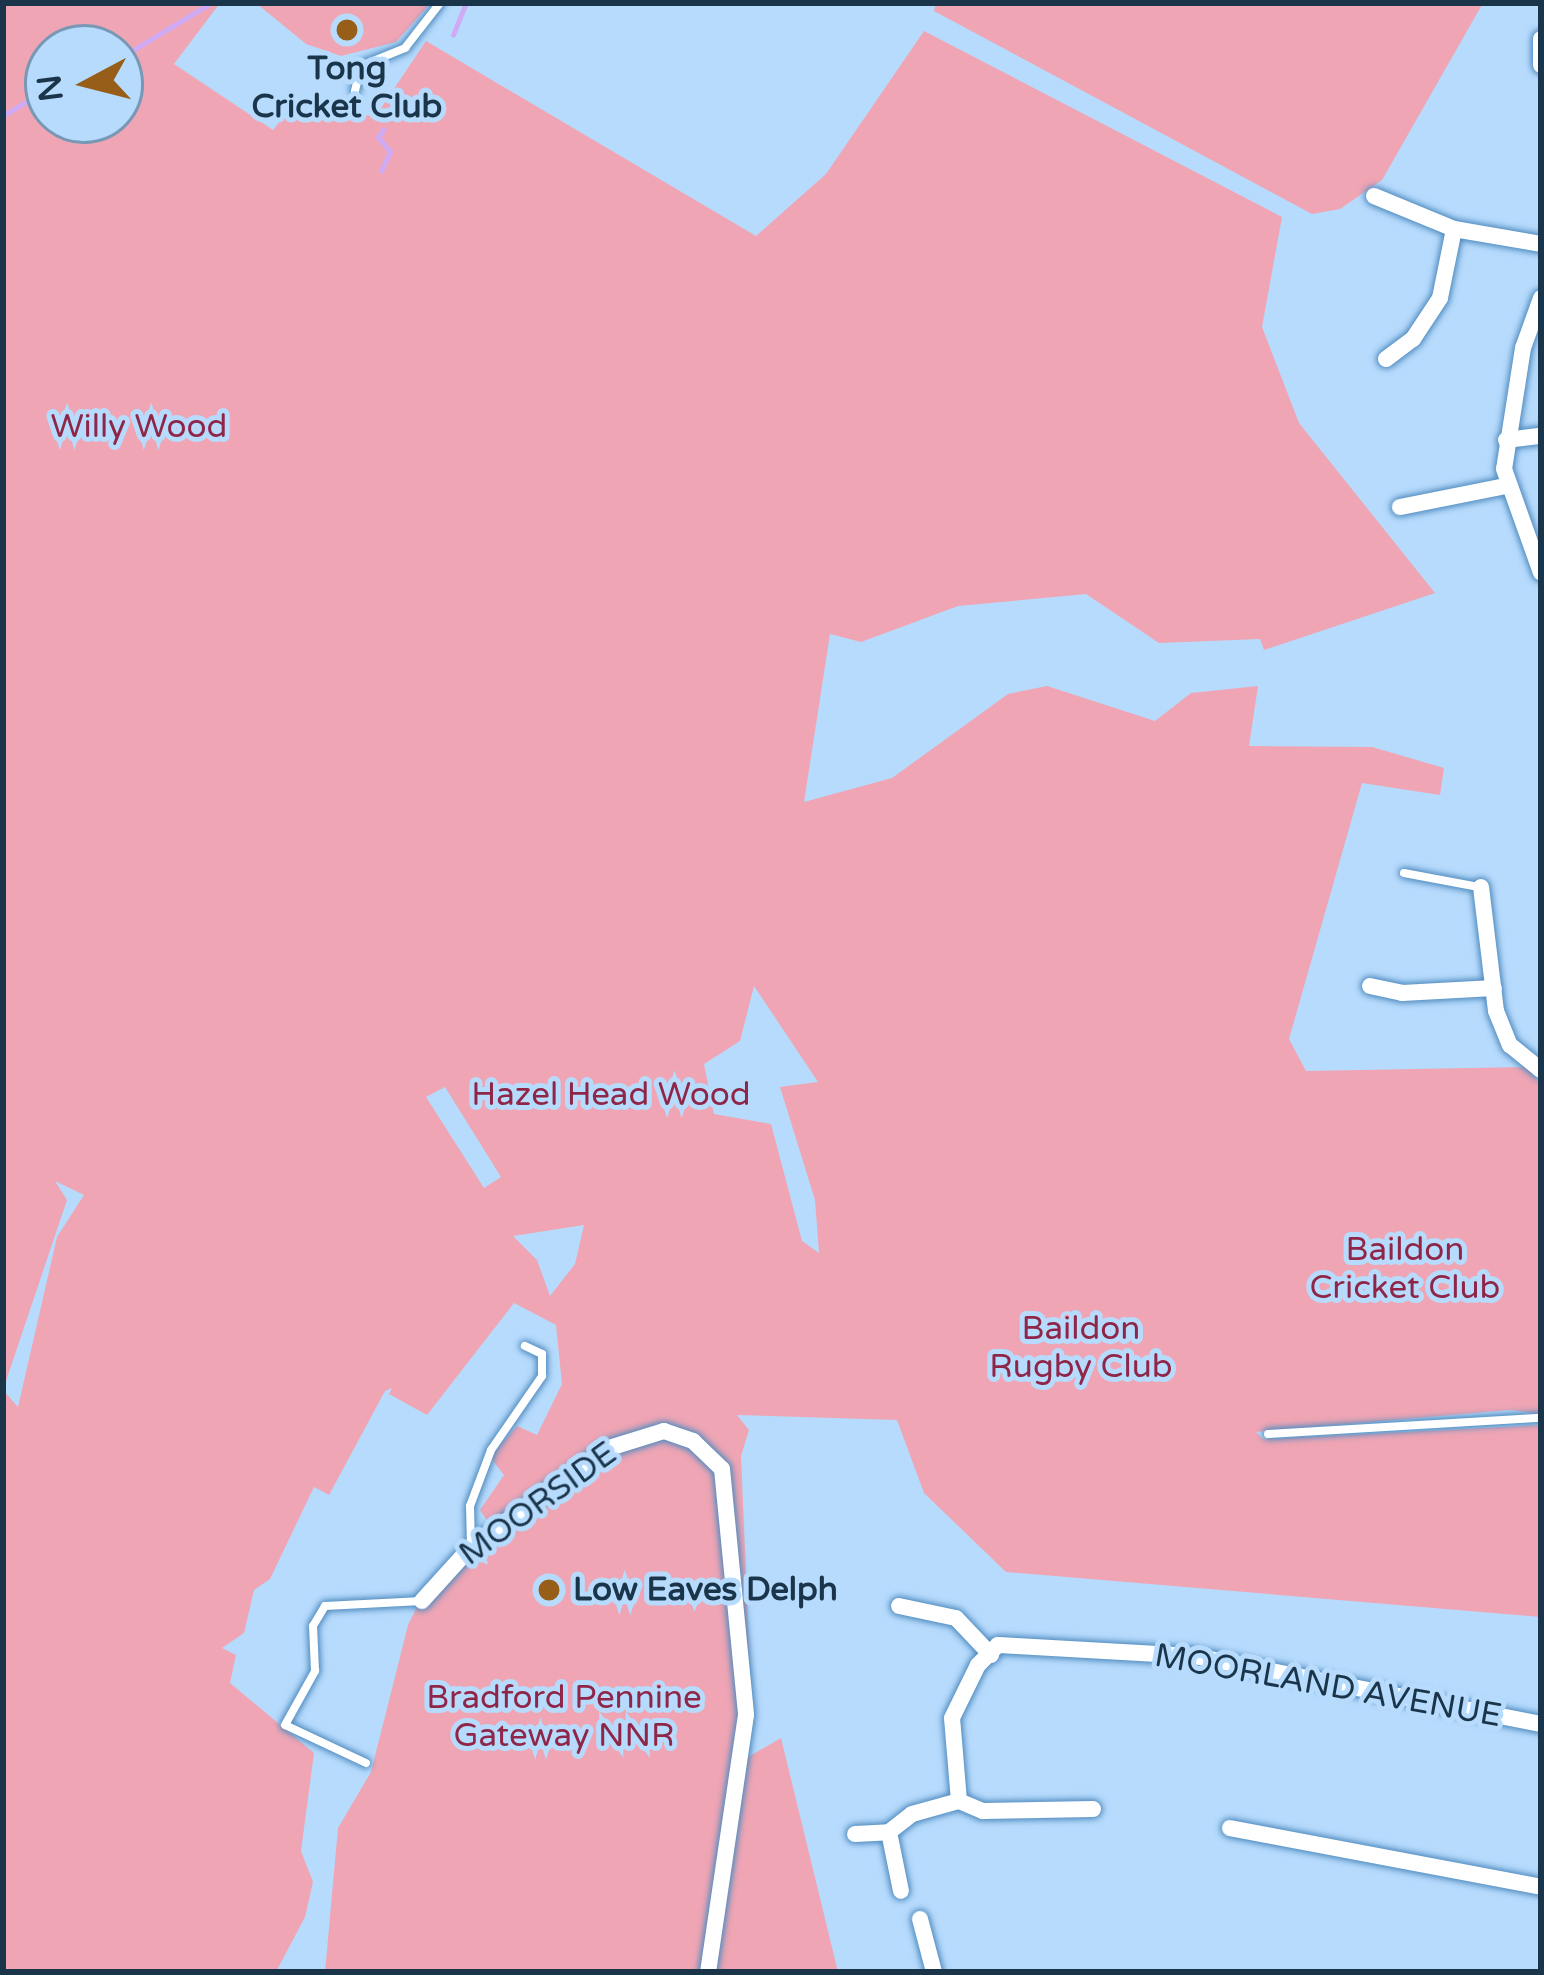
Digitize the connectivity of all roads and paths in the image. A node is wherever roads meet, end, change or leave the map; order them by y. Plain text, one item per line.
1 (440, 3) edge
2 (1541, 38) edge
3 (1541, 65) edge
4 (355, 91) dead end
5 (1374, 196) dead end
6 (1454, 229) junction
7 (1541, 244) edge
8 (1541, 298) edge
9 (1386, 358) dead end
10 (1541, 436) edge
11 (1506, 440) junction
12 (1506, 486) junction
13 (1400, 507) dead end
14 (1541, 573) edge
15 (1404, 873) dead end
16 (1481, 887) joint
17 (1370, 986) dead end
18 (1494, 988) junction
19 (1541, 1070) edge
20 (525, 1346) dead end
21 (1541, 1418) edge
22 (1268, 1433) dead end
23 (471, 1547) junction
24 (422, 1600) joint
25 (899, 1606) dead end
26 (992, 1654) junction
27 (1541, 1724) edge
28 (365, 1763) dead end
29 (958, 1801) junction
30 (1093, 1809) dead end
31 (1230, 1828) dead end
32 (890, 1832) junction
33 (855, 1834) dead end
34 (1541, 1887) edge
35 (901, 1891) dead end
36 (920, 1919) dead end
37 (708, 1972) edge
38 (934, 1972) edge

1 - 4 lane
2 - 3 street
5 - 6 street
6 - 7 street
6 - 9 street
8 - 11 street
10 - 11 street
11 - 12 street
12 - 13 street
12 - 14 street
15 - 16 lane
16 - 18 street
17 - 18 street
18 - 19 street
20 - 23 lane
21 - 22 lane
23 - 24 street, MOORSIDE
23 - 37 street, MOORSIDE
24 - 28 lane
25 - 26 street
26 - 27 street, MOORLAND AVENUE
26 - 29 street
29 - 30 street
29 - 32 street
31 - 34 street
32 - 33 street
32 - 35 street
36 - 38 street

